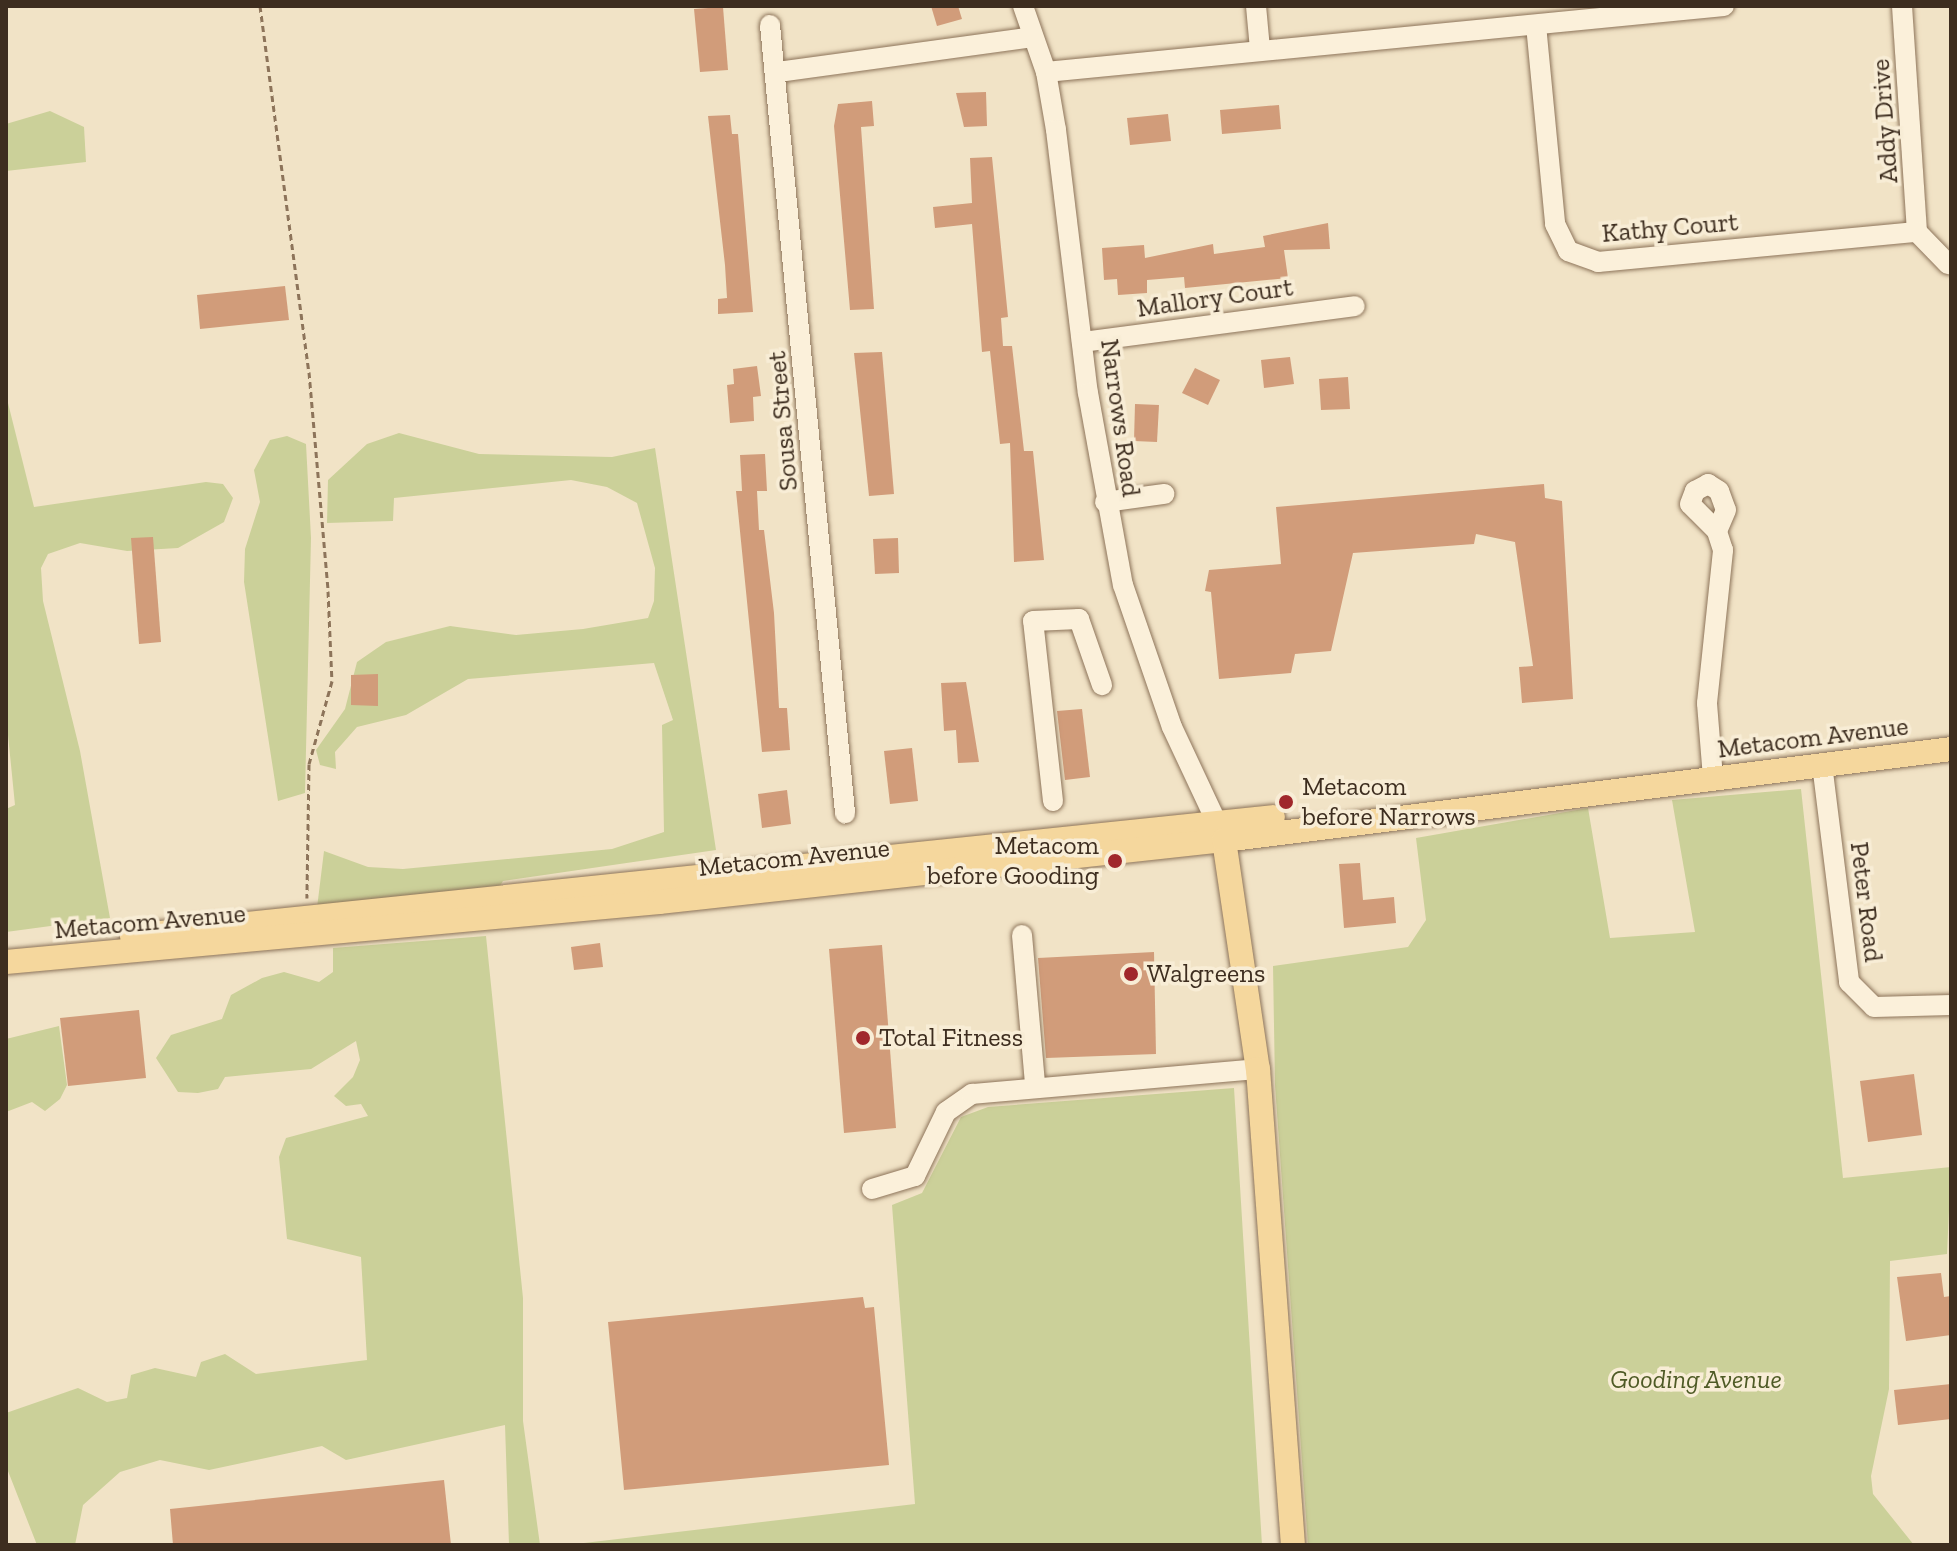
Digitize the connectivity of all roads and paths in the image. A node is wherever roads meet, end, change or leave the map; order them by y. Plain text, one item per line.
1 (260, 6) edge
2 (1023, 6) edge
3 (1256, 6) edge
4 (1724, 6) edge
5 (1902, 6) edge
6 (770, 25) dead end
7 (1536, 25) junction
8 (1033, 37) junction
9 (1260, 49) junction
10 (778, 72) junction
11 (1046, 72) junction
12 (1917, 232) junction
13 (1948, 264) dead end
14 (1355, 306) dead end
15 (1082, 342) junction
16 (1164, 494) dead end
17 (1105, 502) junction
18 (1717, 531) dead end
19 (1102, 685) dead end
20 (1951, 749) edge
21 (1822, 764) junction
22 (1713, 778) junction
23 (1053, 801) dead end
24 (845, 813) dead end
25 (1221, 832) junction
26 (492, 907) junction
27 (308, 914) junction
28 (1022, 935) dead end
29 (6, 953) edge
30 (6, 962) edge
31 (1951, 1005) edge
32 (1258, 1069) junction
33 (1035, 1085) junction
34 (872, 1189) dead end
35 (1293, 1545) edge

1 - 27 path
2 - 8 street, Narrows Road
3 - 9 street
4 - 7 street
5 - 12 street, Addy Drive
6 - 10 street, Sousa Street
7 - 9 street
7 - 12 street, Kathy Court
8 - 10 street
8 - 11 street, Narrows Road
9 - 11 street
10 - 24 street, Sousa Street
11 - 15 street, Narrows Road
12 - 13 street
14 - 15 street, Mallory Court
15 - 17 street, Narrows Road
16 - 17 street
17 - 25 street, Narrows Road
18 - 22 street
19 - 23 street
20 - 21 main road, Metacom Avenue
21 - 22 main road, Metacom Avenue
21 - 31 street, Peter Road
22 - 25 main road, Metacom Avenue
25 - 26 main road, Metacom Avenue
25 - 32 main road
26 - 27 main road, Metacom Avenue
26 - 30 main road, Metacom Avenue
27 - 29 main road, Metacom Avenue
28 - 33 street
32 - 33 street
32 - 35 main road
33 - 34 street

